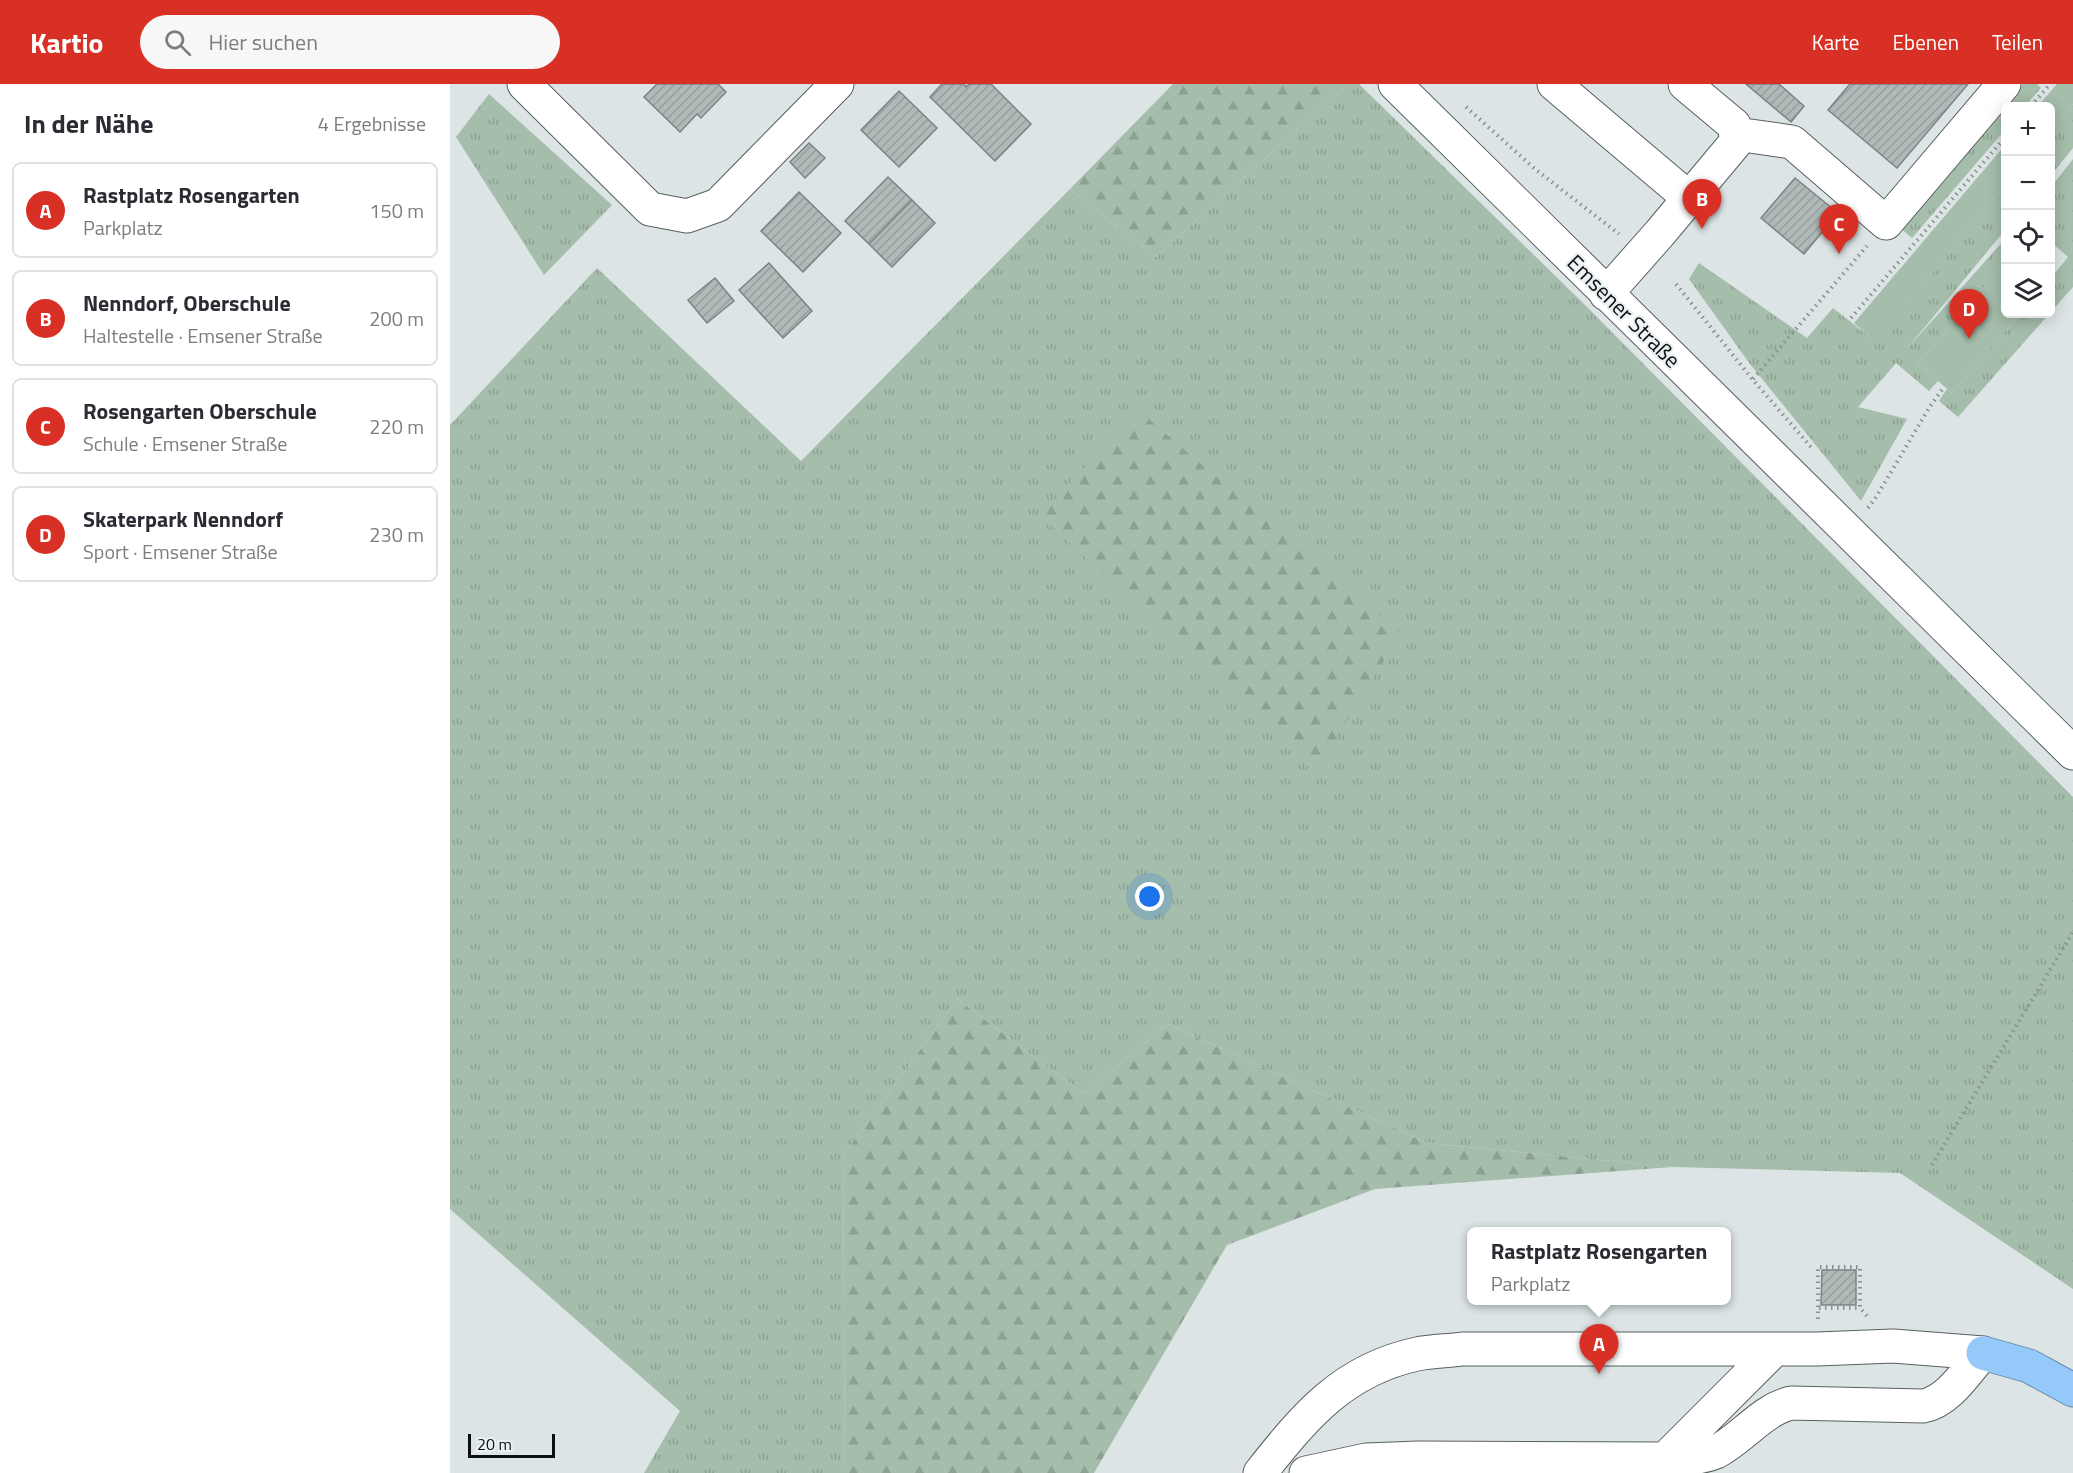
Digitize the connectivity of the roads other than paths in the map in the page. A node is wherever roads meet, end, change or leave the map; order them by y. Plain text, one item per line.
1 (524, 84) edge
2 (837, 84) edge
3 (1395, 84) edge
4 (1554, 84) edge
5 (1685, 84) edge
6 (2004, 84) edge
7 (1736, 134) junction
8 (1690, 199) junction
9 (1606, 294) junction
10 (2073, 753) edge
11 (1775, 1349) junction
12 (1983, 1353) junction
13 (2073, 1390) edge
14 (1665, 1459) junction
15 (1260, 1473) edge
16 (1306, 1473) edge

1 - 2 street
3 - 9 street, Emsener Straße
4 - 8 street
5 - 7 street
6 - 7 street
7 - 8 street
8 - 9 street
9 - 10 street, Emsener Straße
11 - 12 street
11 - 14 street
11 - 15 street
12 - 13 highway
12 - 14 street
14 - 16 street

